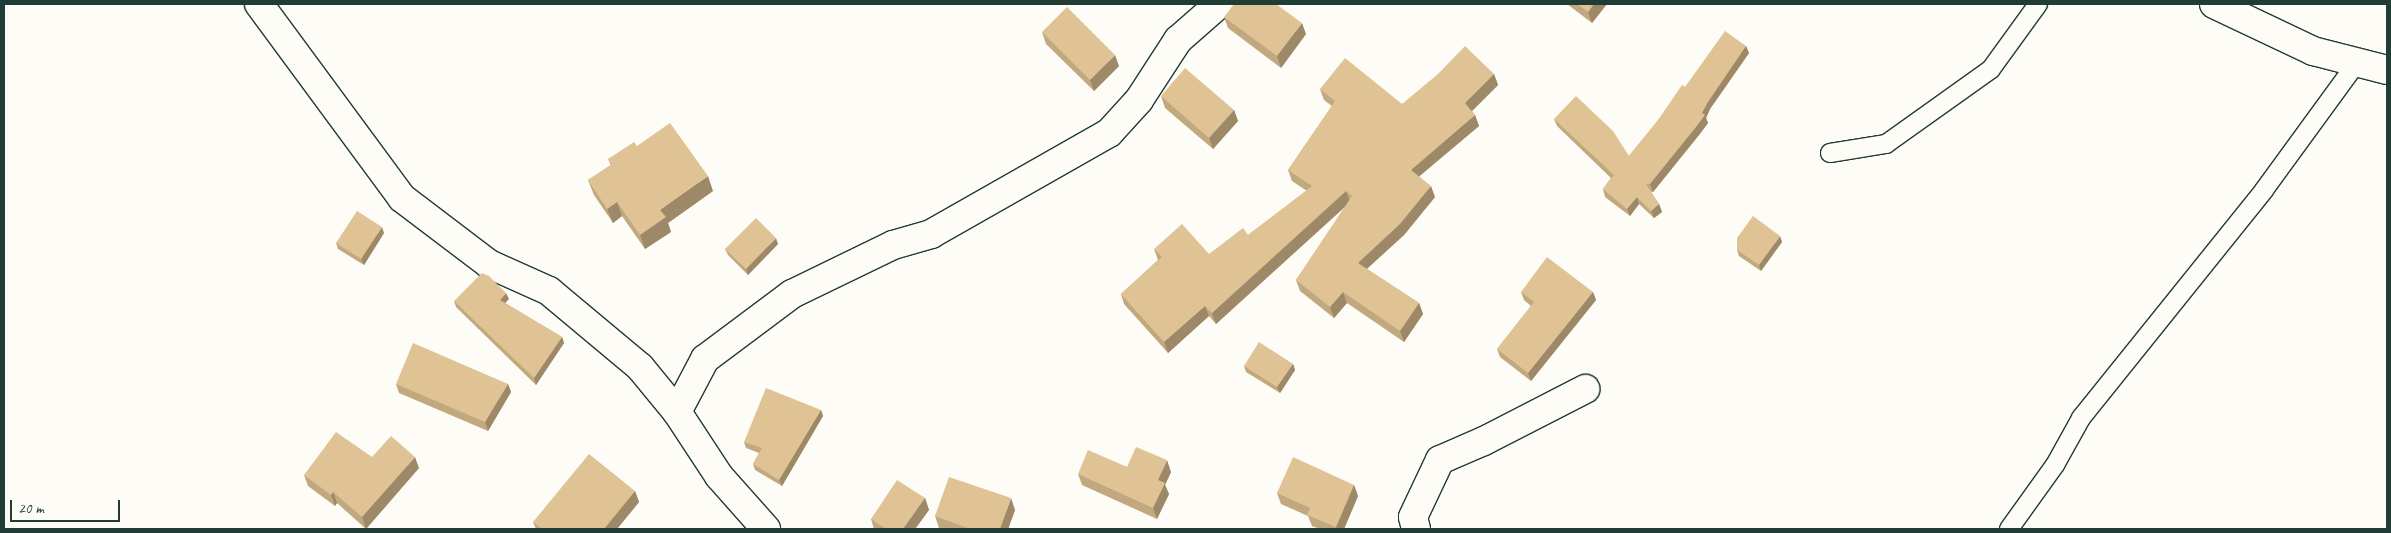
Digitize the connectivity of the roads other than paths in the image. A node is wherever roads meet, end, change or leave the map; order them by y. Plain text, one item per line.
1 (259, 4) edge
2 (1219, 4) edge
3 (2038, 4) edge
4 (2214, 4) edge
5 (2356, 64) junction
6 (2387, 70) edge
7 (1830, 153) dead end
8 (1585, 389) dead end
9 (677, 412) junction
10 (766, 529) edge
11 (1416, 529) edge
12 (2010, 529) edge

1 - 9 street
2 - 9 street
3 - 7 lane
4 - 5 street
5 - 6 street
5 - 12 lane
8 - 11 street
9 - 10 street

